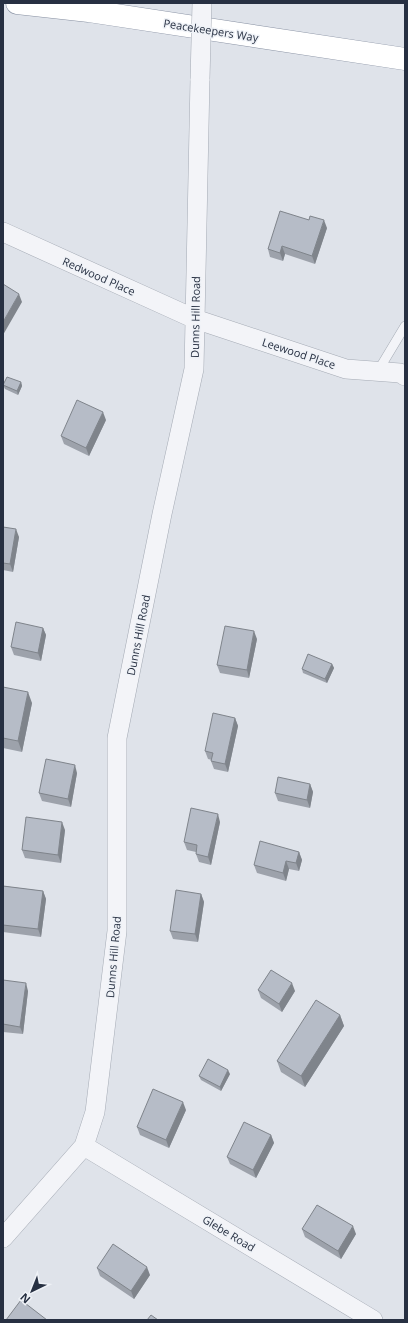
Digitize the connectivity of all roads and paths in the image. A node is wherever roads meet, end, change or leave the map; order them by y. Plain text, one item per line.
1 (17, 3) edge
2 (202, 3) edge
3 (405, 59) edge
4 (3, 232) edge
5 (195, 320) junction
6 (405, 326) edge
7 (378, 371) junction
8 (405, 376) edge
9 (84, 1146) junction
10 (3, 1238) edge
11 (373, 1320) edge

1 - 3 highway, Peacekeepers Way
2 - 5 street, Dunns Hill Road, bridge
4 - 5 street, Redwood Place
5 - 7 street, Leewood Place
5 - 9 street, Dunns Hill Road
6 - 7 lane
7 - 8 street, Leewood Place
9 - 10 street, Dunns Hill Road
9 - 11 street, Glebe Road

